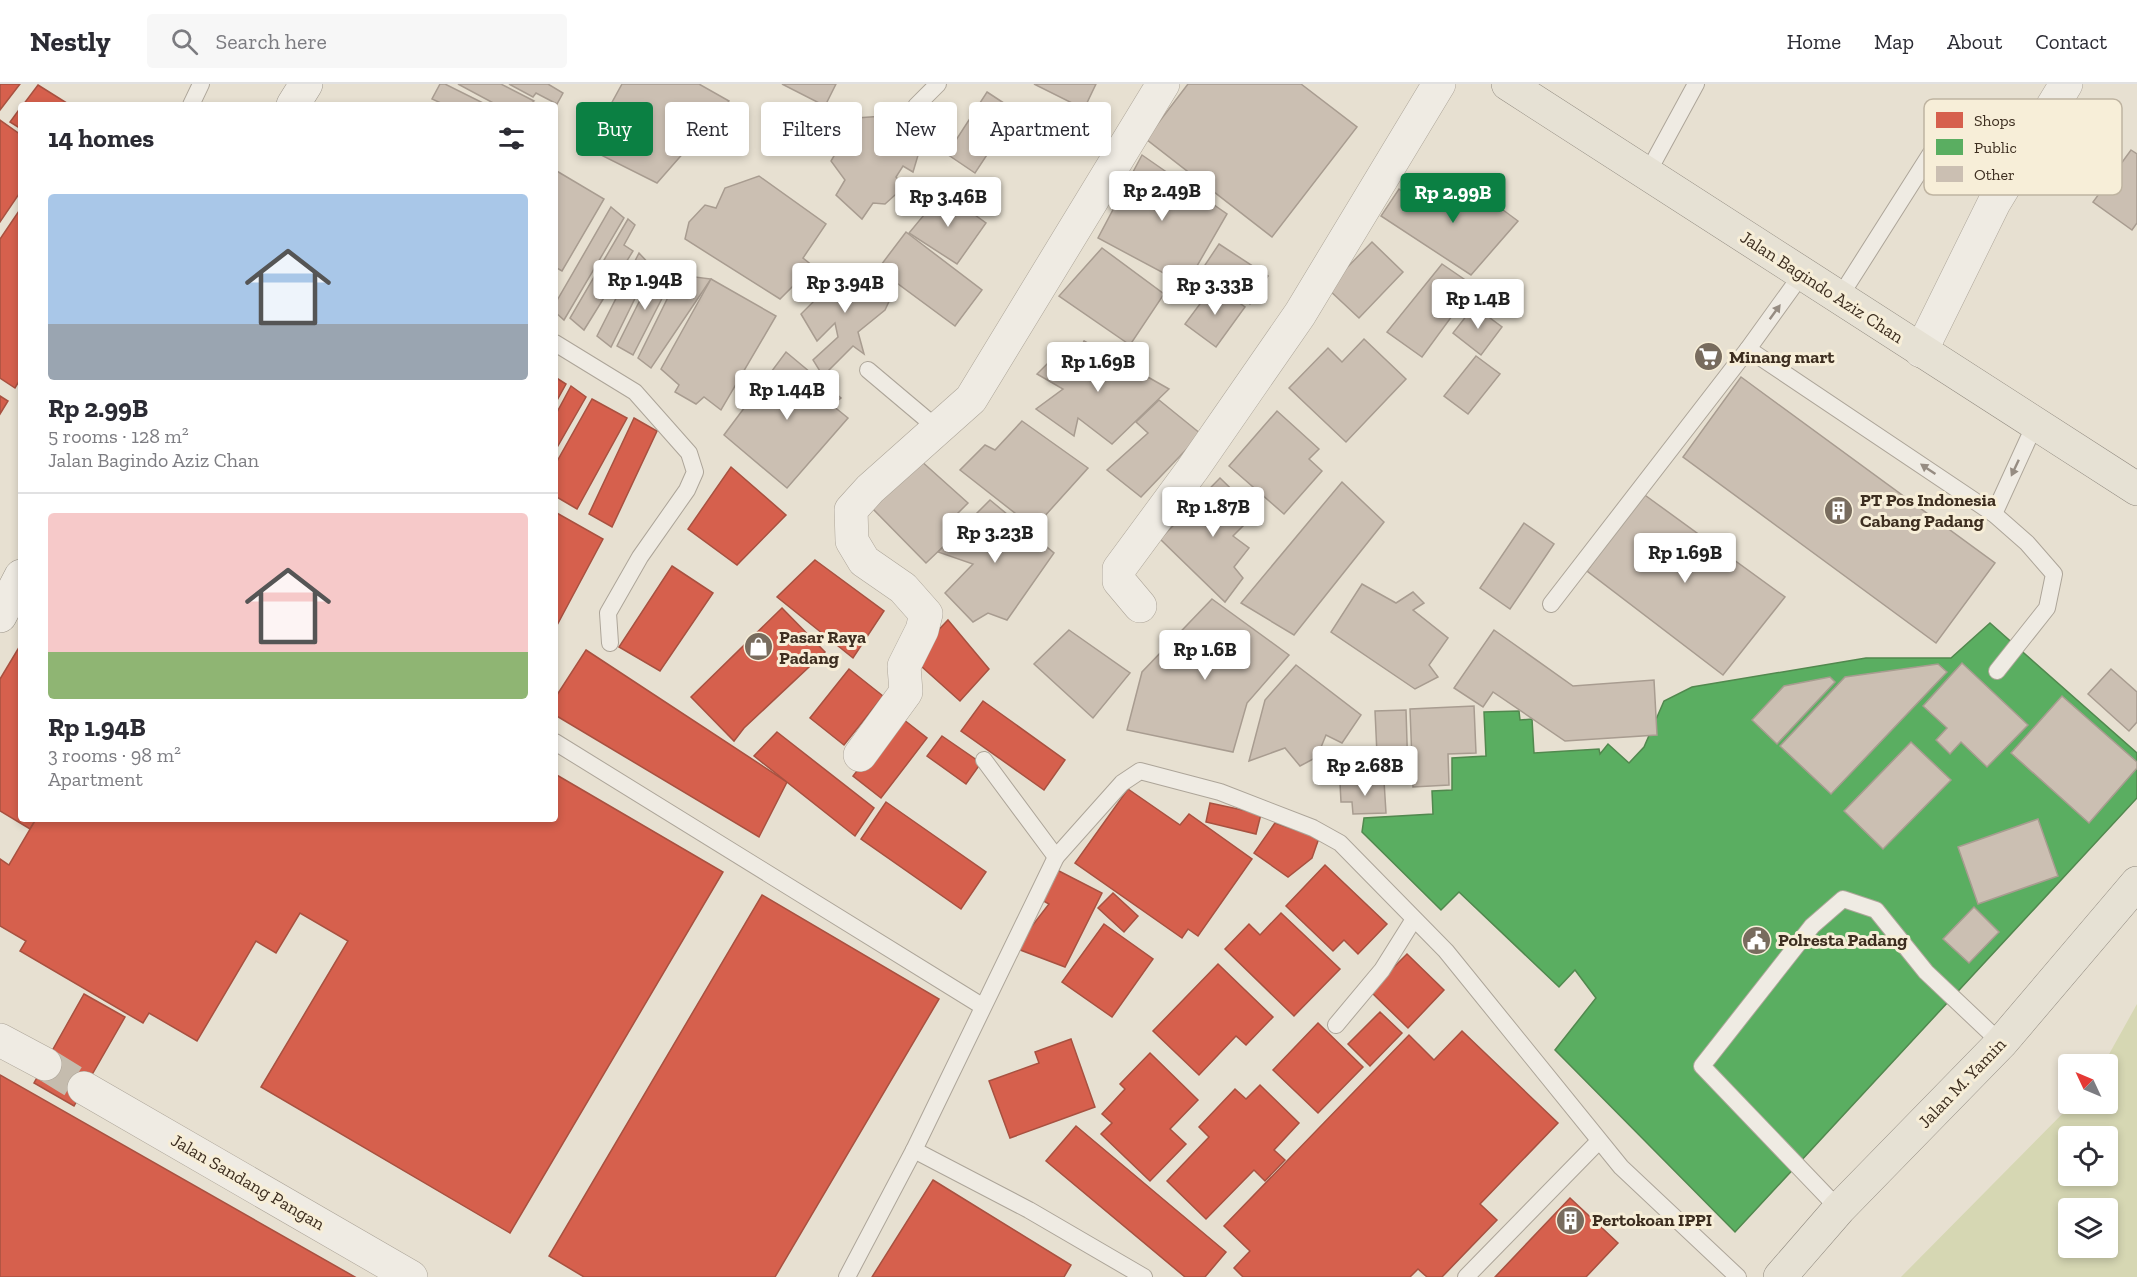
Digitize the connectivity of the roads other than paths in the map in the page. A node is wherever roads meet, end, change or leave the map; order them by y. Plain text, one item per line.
1 (201, 84) edge
2 (306, 84) edge
3 (938, 84) edge
4 (1163, 84) edge
5 (1439, 84) edge
6 (1508, 84) edge
7 (1696, 84) edge
8 (2066, 84) edge
9 (2057, 99) edge
10 (192, 102) edge
11 (295, 102) edge
12 (920, 102) edge
13 (1924, 164) edge
14 (1647, 174) junction
15 (1999, 195) edge
16 (1802, 274) junction
17 (1839, 298) junction
18 (558, 345) edge
19 (1748, 350) junction
20 (1921, 351) junction
21 (868, 370) dead end
22 (2036, 422) junction
23 (938, 429) junction
24 (2137, 489) edge
25 (1994, 514) junction
26 (18, 582) edge
27 (1551, 604) dead end
28 (1140, 606) dead end
29 (0, 616) edge
30 (610, 644) dead end
31 (1997, 671) dead end
32 (558, 744) edge
33 (860, 755) dead end
34 (984, 760) dead end
35 (1056, 857) junction
36 (2137, 883) edge
37 (1414, 919) junction
38 (982, 1006) junction
39 (1336, 1025) dead end
40 (2001, 1042) junction
41 (84, 1088) tunnel mouth
42 (1599, 1142) junction
43 (914, 1150) junction
44 (1839, 1209) junction
45 (411, 1277) edge
46 (847, 1277) edge
47 (1144, 1277) edge
48 (1466, 1277) edge
49 (1738, 1277) edge
50 (1780, 1277) edge

1 - 10 lane
2 - 11 street
3 - 12 lane
4 - 23 street
5 - 28 street
6 - 14 main road, Jalan Bagindo Aziz Chan
7 - 14 lane
8 - 9 street
13 - 17 lane
14 - 16 main road, Jalan Bagindo Aziz Chan
15 - 20 street
16 - 17 main road, Jalan Bagindo Aziz Chan
19 -> 16 lane
17 - 20 main road, Jalan Bagindo Aziz Chan
18 - 30 lane
25 -> 19 lane
19 - 27 lane
20 - 22 main road, Jalan Bagindo Aziz Chan
21 - 23 lane
22 - 24 main road, Jalan Bagindo Aziz Chan
22 -> 25 lane
23 - 33 street
25 - 31 lane
26 - 29 street
32 - 38 lane
34 - 35 lane
35 - 37 lane
35 - 38 lane
36 - 40 main road, Jalan M. Yamin
37 - 39 lane
37 - 42 lane
38 - 43 lane
40 - 44 main road, Jalan M. Yamin
40 - 44 lane
41 - 45 street, Jalan Sandang Pangan
42 - 48 lane
42 - 49 lane
43 - 46 lane
43 - 47 lane
44 - 50 main road, Jalan M. Yamin

